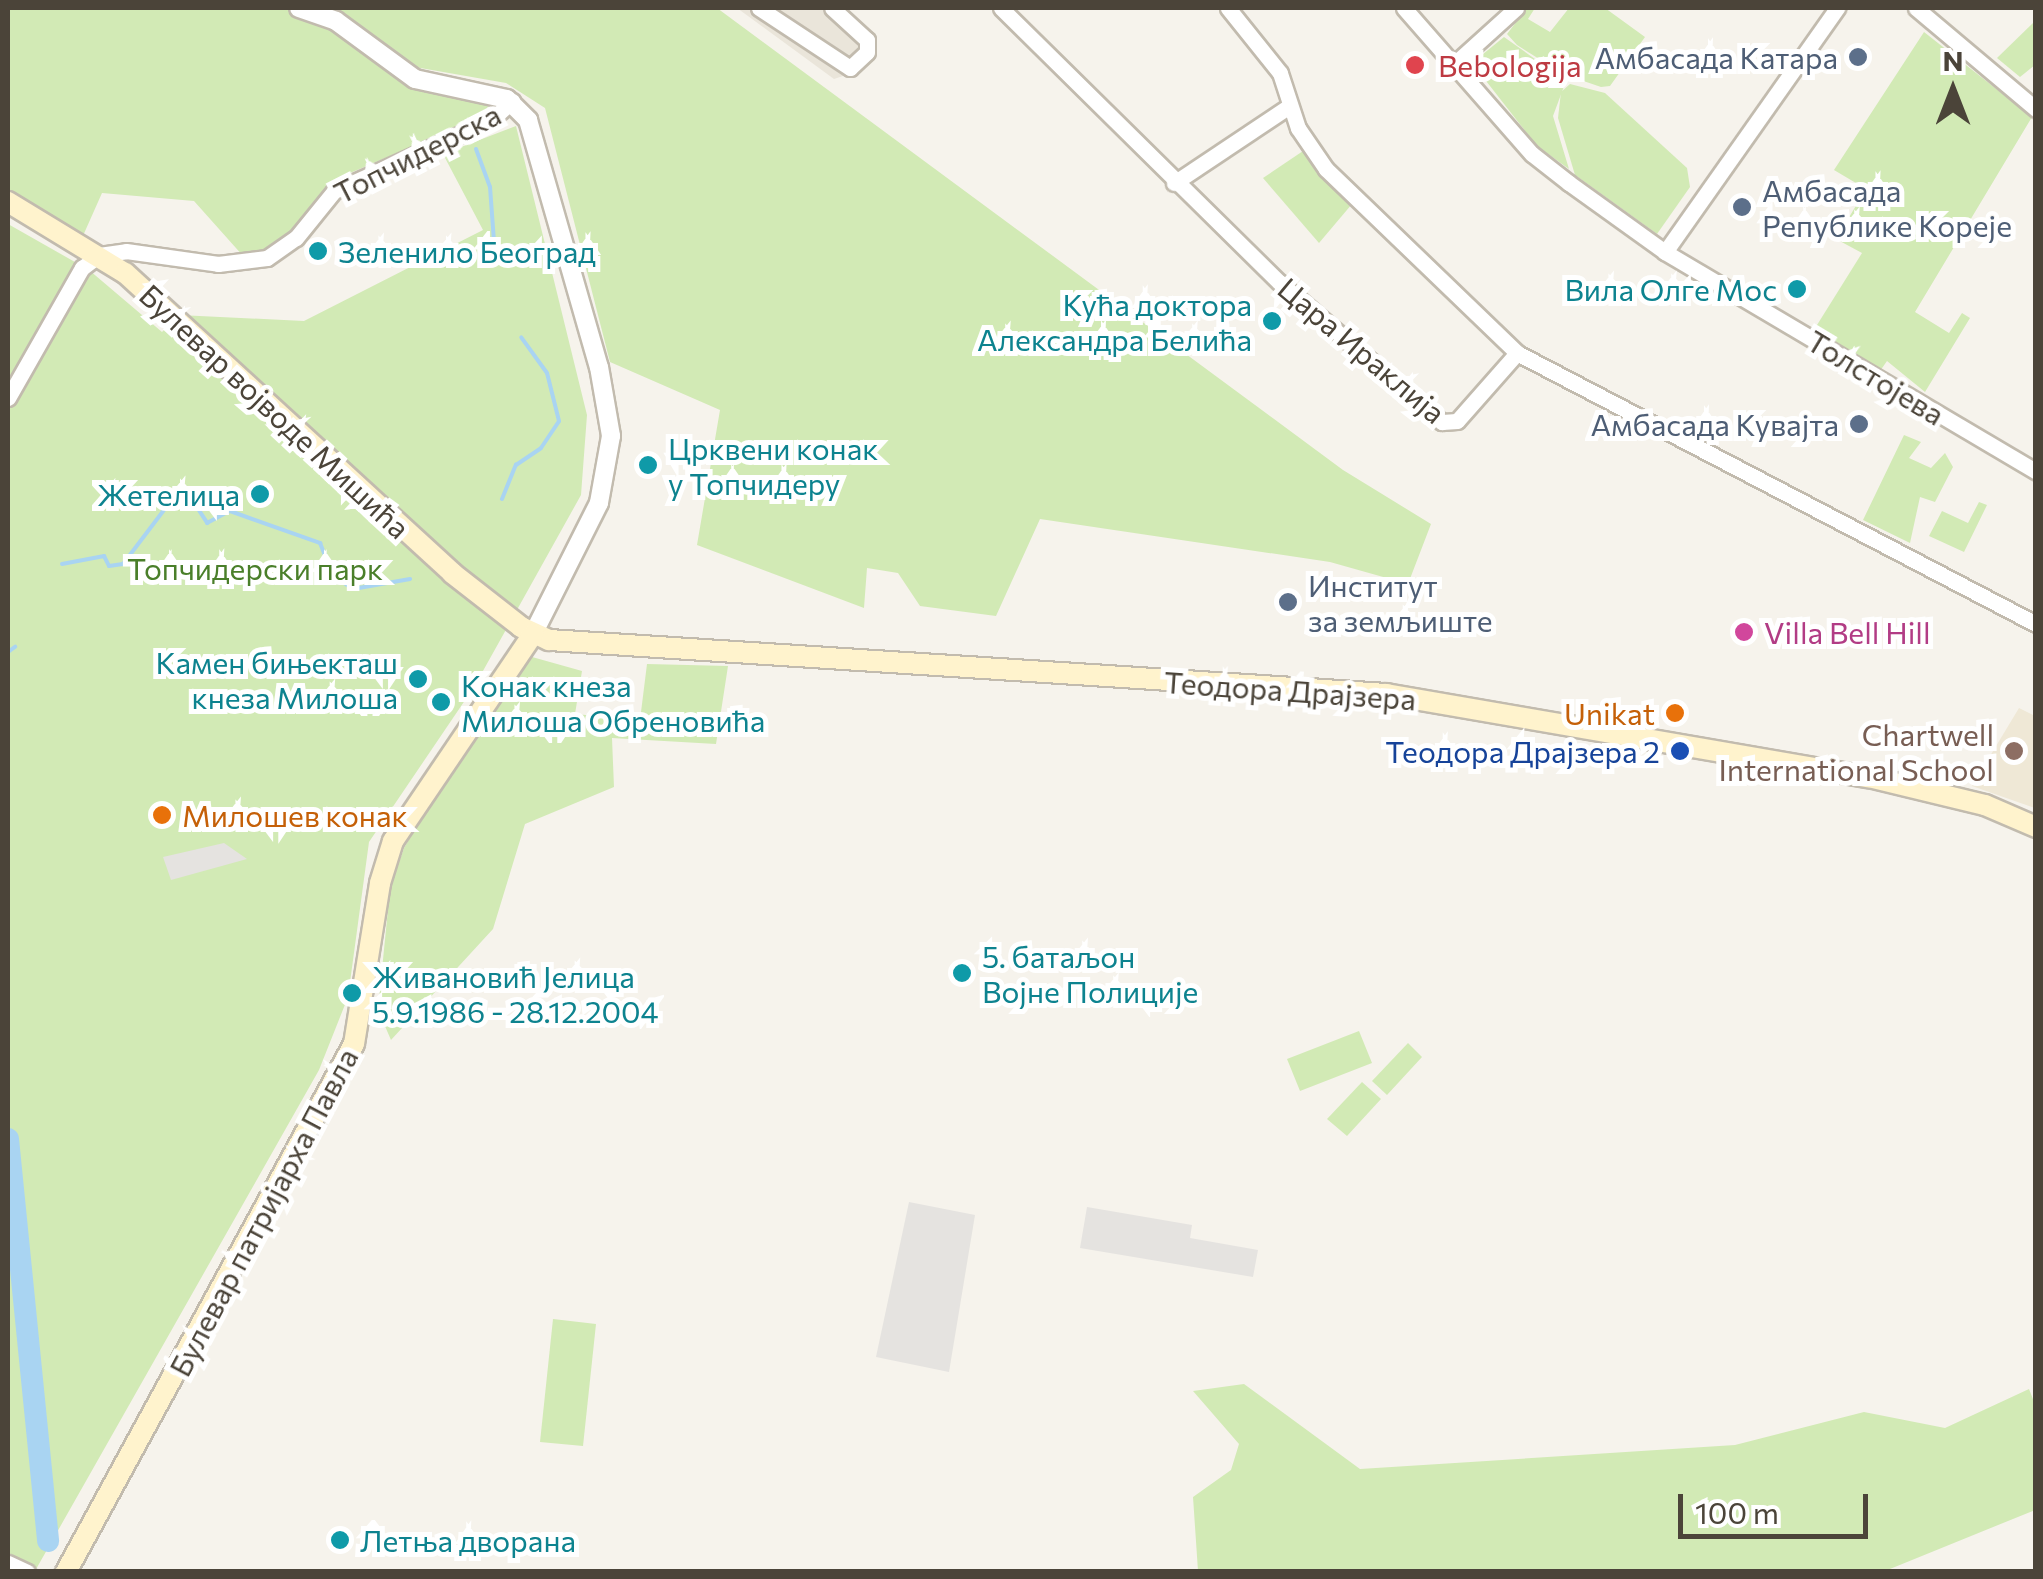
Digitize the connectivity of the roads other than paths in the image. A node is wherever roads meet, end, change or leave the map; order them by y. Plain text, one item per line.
1 (300, 8) edge
2 (758, 8) edge
3 (832, 8) edge
4 (1001, 8) edge
5 (1228, 8) edge
6 (1404, 8) edge
7 (1516, 8) edge
8 (1837, 8) edge
9 (1916, 8) edge
10 (1454, 65) junction
11 (512, 101) junction
12 (1288, 107) junction
13 (2036, 109) edge
14 (1174, 182) junction
15 (8, 202) edge
16 (1664, 252) junction
17 (99, 255) junction
18 (1517, 353) junction
19 (8, 398) edge
20 (2036, 471) edge
21 (2036, 624) edge
22 (533, 634) junction
23 (2036, 827) edge
24 (8, 1564) edge
25 (27, 1572) edge
26 (66, 1572) edge

1 - 11 street
2 - 3 street
4 - 14 street, Цара Ираклија
5 - 12 street
6 - 10 street, Толстојева
7 - 10 street
8 - 16 street
9 - 13 street
10 - 16 street, Толстојева
11 - 17 street, Топчидерска
11 - 22 street
12 - 14 street
12 - 18 street
14 - 18 street, Цара Ираклија
15 - 17 main road, Булевар војводе Мишића
16 - 20 street, Толстојева
17 - 19 street
17 - 22 main road, Булевар војводе Мишића
18 - 21 street
22 - 23 main road, Теодора Драјзера
22 - 26 main road, Булевар патријарха Павла
24 - 25 street

